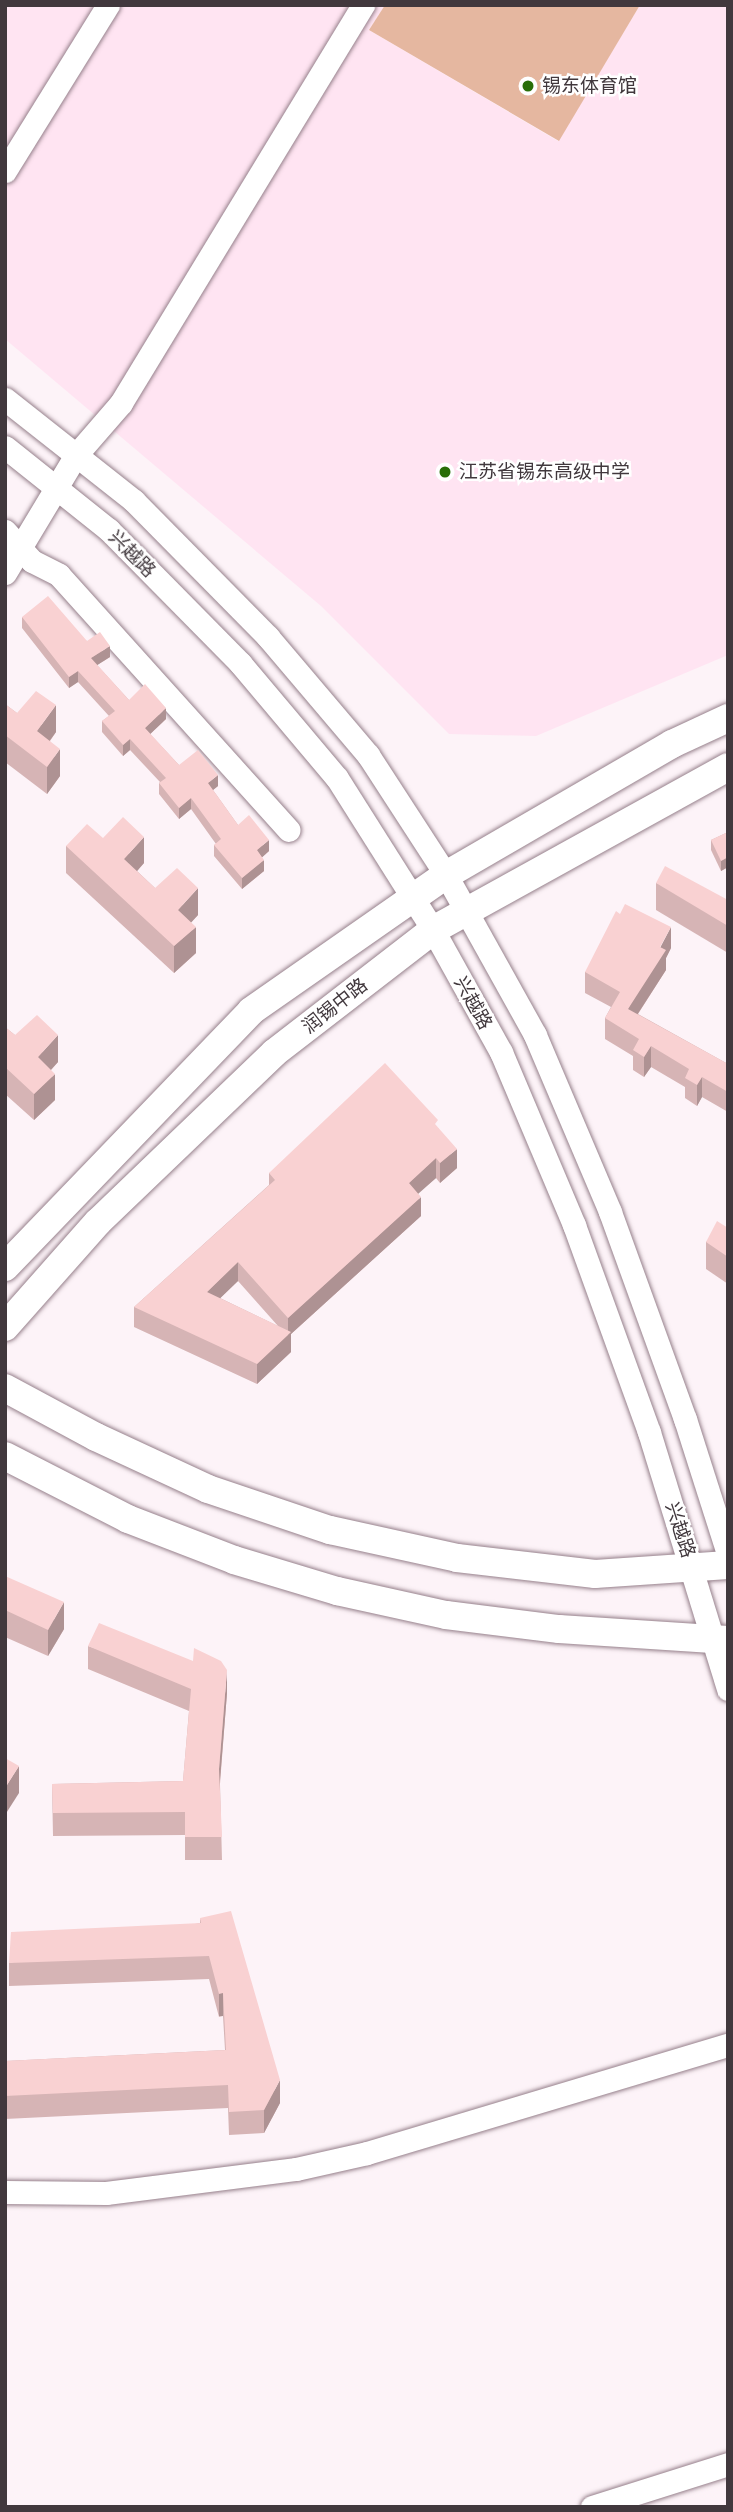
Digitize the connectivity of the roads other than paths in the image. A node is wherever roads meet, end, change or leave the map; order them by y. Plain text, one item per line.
1 (108, 5) edge
2 (363, 5) edge
3 (5, 171) edge
4 (5, 399) edge
5 (5, 447) edge
6 (76, 455) junction
7 (55, 487) junction
8 (5, 531) edge
9 (23, 547) junction
10 (5, 573) edge
11 (728, 718) edge
12 (728, 767) edge
13 (289, 830) dead end
14 (446, 875) junction
15 (413, 898) junction
16 (467, 914) junction
17 (433, 930) junction
18 (5, 1267) edge
19 (5, 1327) edge
20 (5, 1388) edge
21 (5, 1456) edge
22 (728, 1554) edge
23 (691, 1565) junction
24 (728, 1565) edge
25 (721, 1640) edge
26 (728, 1689) edge
27 (728, 2045) edge
28 (5, 2192) edge
29 (728, 2464) edge
30 (592, 2507) edge

1 - 3 street
2 - 6 street
4 - 6 street, 兴越路
5 - 7 street, 兴越路
6 - 7 street
6 - 14 street, 兴越路
7 - 9 street
7 - 15 street, 兴越路
8 - 9 street
9 - 10 street
9 - 13 street
11 - 14 main road
12 - 16 main road, 润锡中路
14 - 15 main road
14 - 16 street, 兴越路
15 - 17 street, 兴越路
15 - 18 main road
16 - 17 main road, 润锡中路
16 - 22 street, 兴越路
17 - 19 main road, 润锡中路
17 - 23 street, 兴越路
20 - 23 main road
21 - 25 main road
23 - 24 main road
23 - 25 street, 兴越路
25 - 26 street, 兴越路
27 - 28 street
29 - 30 street

